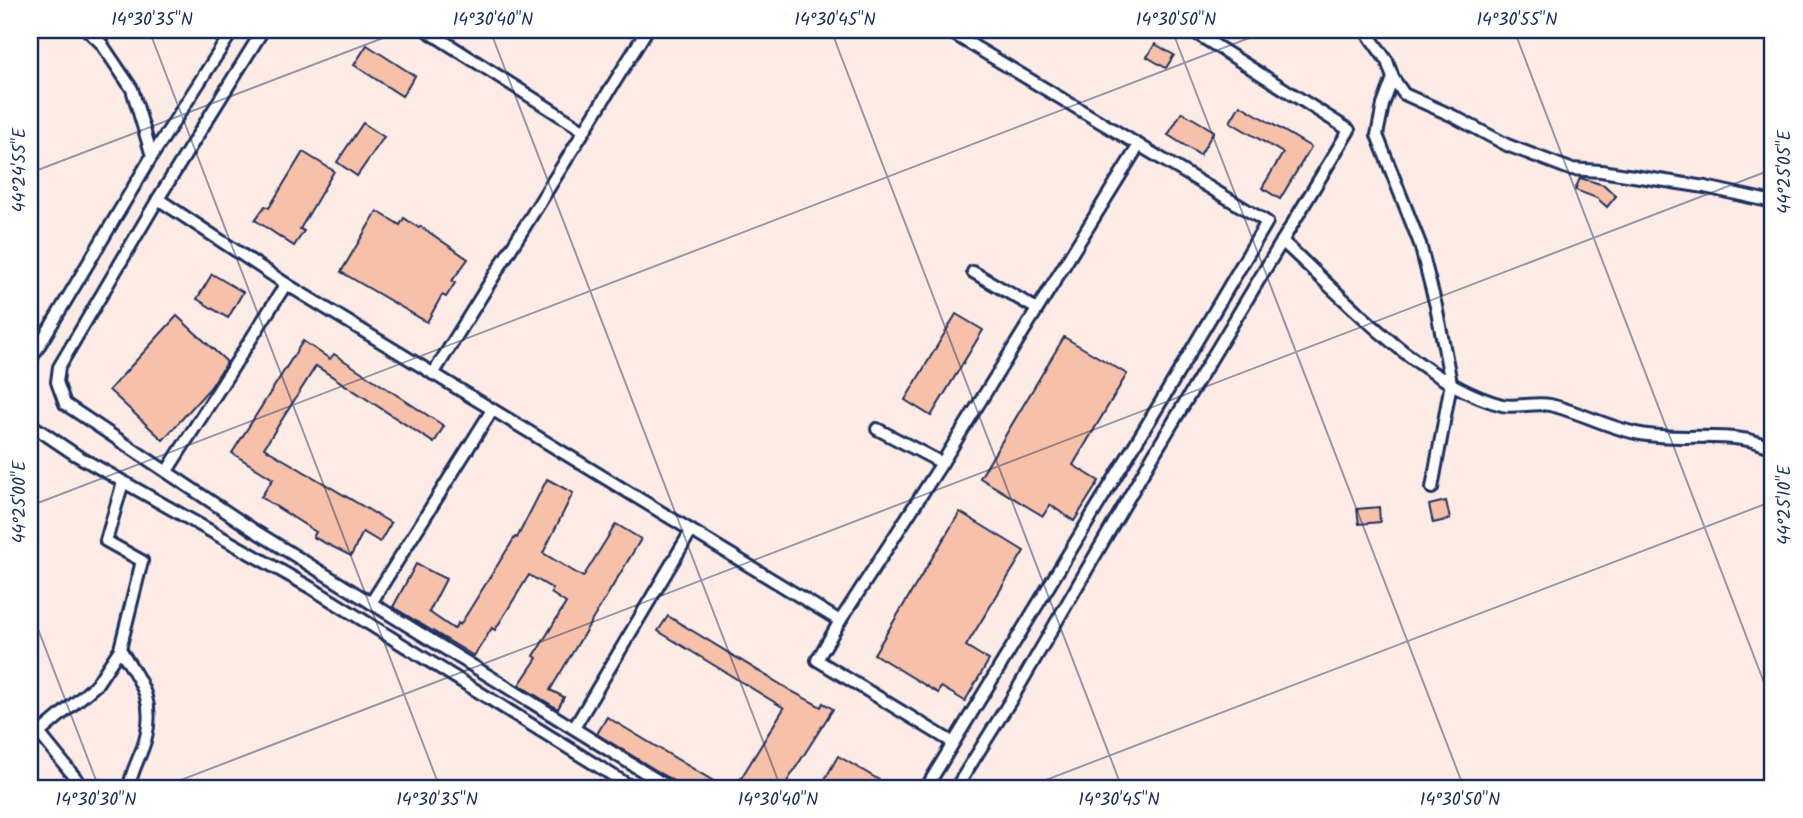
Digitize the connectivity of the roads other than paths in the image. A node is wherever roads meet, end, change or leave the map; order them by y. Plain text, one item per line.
1 (87, 30) edge
2 (233, 30) edge
3 (263, 30) edge
4 (426, 30) edge
5 (647, 30) edge
6 (947, 30) edge
7 (1191, 30) edge
8 (1365, 30) edge
9 (1393, 78) junction
10 (583, 130) junction
11 (1139, 145) junction
12 (152, 156) junction
13 (158, 199) junction
14 (1773, 202) edge
15 (1282, 241) junction
16 (973, 272) dead end
17 (286, 284) junction
18 (1037, 309) junction
19 (30, 360) edge
20 (433, 374) junction
21 (1451, 383) junction
22 (492, 410) junction
23 (30, 424) edge
24 (877, 429) dead end
25 (1773, 447) edge
26 (942, 463) junction
27 (167, 471) junction
28 (123, 482) junction
29 (1432, 488) dead end
30 (691, 531) junction
31 (371, 603) junction
32 (839, 621) junction
33 (120, 649) junction
34 (574, 728) junction
35 (39, 733) junction
36 (30, 741) edge
37 (952, 742) junction
38 (87, 788) edge
39 (129, 788) edge
40 (633, 788) edge
41 (670, 788) edge
42 (926, 788) edge
43 (956, 788) edge

1 - 12 street
2 - 12 street
3 - 13 street
4 - 10 street
5 - 10 street
6 - 11 street
7 - 15 street
8 - 9 street
9 - 14 street
9 - 21 street
10 - 20 street
11 - 18 street
11 - 37 street
12 - 19 street
13 - 17 street
13 - 27 street
15 - 21 street
15 - 43 street
16 - 18 street
17 - 20 street
17 - 27 street
18 - 26 street
20 - 22 street
21 - 25 street
21 - 29 street
22 - 30 street
22 - 31 street
23 - 28 street
24 - 26 street
26 - 32 street
27 - 31 street
28 - 33 street
28 - 40 street
30 - 32 street
30 - 34 street
31 - 34 street
32 - 37 street
33 - 35 street
33 - 39 street
34 - 41 street
35 - 36 street
35 - 38 street
37 - 42 street

